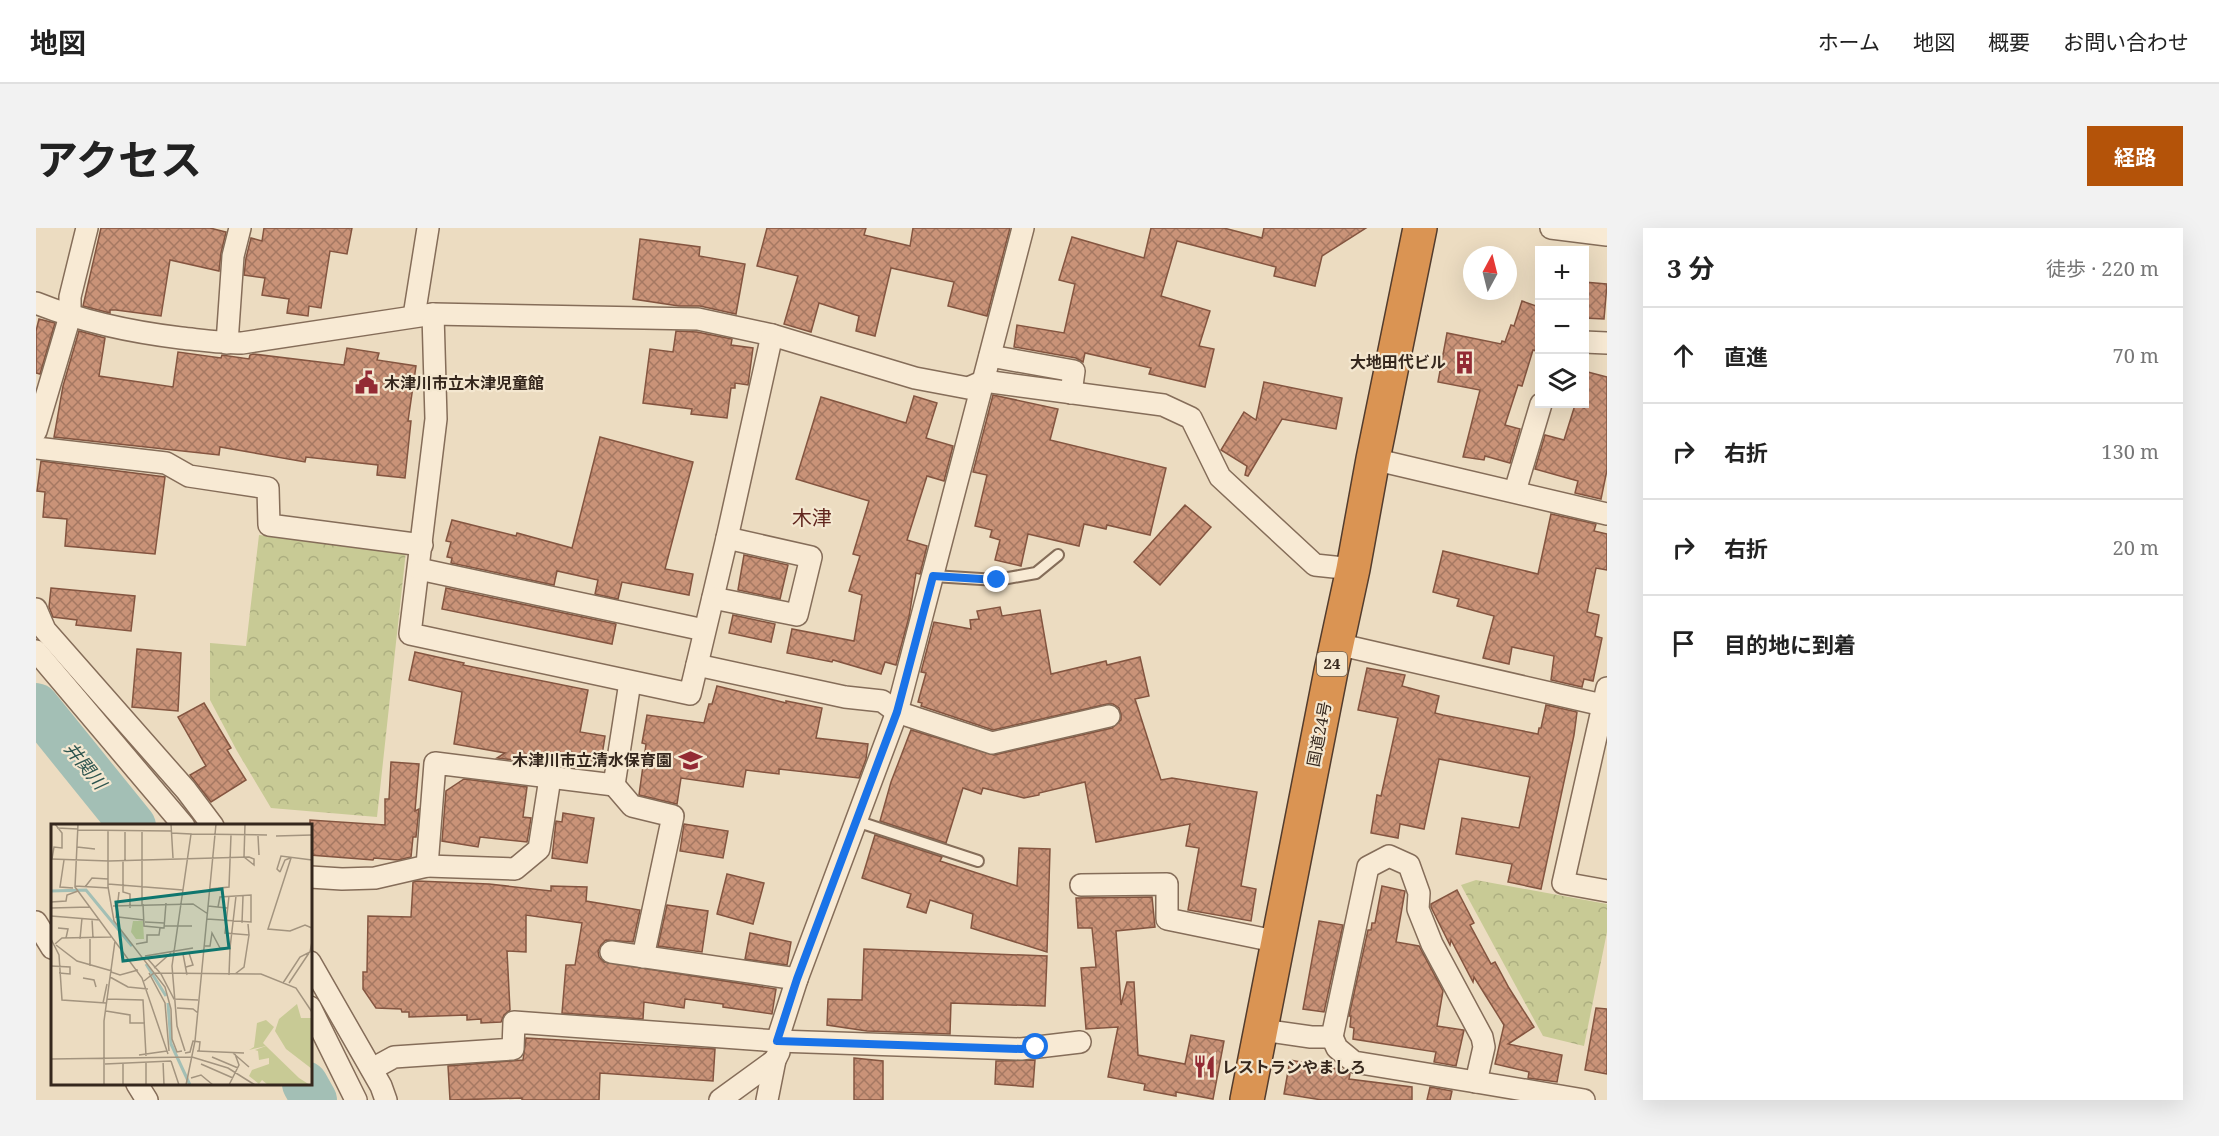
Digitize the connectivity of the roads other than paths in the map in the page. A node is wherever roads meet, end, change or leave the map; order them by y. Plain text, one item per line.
1 (87, 228) edge
2 (240, 228) edge
3 (428, 228) edge
4 (1023, 228) edge
5 (1420, 228) edge
6 (1551, 228) edge
7 (1607, 235) edge
8 (36, 303) edge
9 (424, 315) junction
10 (70, 316) junction
11 (772, 335) junction
12 (1589, 342) edge
13 (227, 343) junction
14 (1607, 343) edge
15 (990, 356) junction
16 (984, 381) junction
17 (1071, 393) junction
18 (1540, 408) edge
19 (36, 431) edge
20 (36, 448) edge
21 (1373, 459) junction
22 (1515, 491) junction
23 (1607, 514) edge
24 (727, 538) junction
25 (422, 545) junction
26 (1058, 555) dead end
27 (418, 569) junction
28 (1353, 569) junction
29 (933, 576) junction
30 (713, 598) junction
31 (36, 609) edge
32 (704, 630) junction
33 (1336, 644) junction
34 (36, 651) edge
35 (697, 665) junction
36 (630, 682) junction
37 (1606, 700) edge
38 (897, 712) junction
39 (1109, 716) dead end
40 (550, 778) junction
41 (614, 785) junction
42 (856, 821) junction
43 (183, 824) edge
44 (212, 824) edge
45 (978, 861) dead end
46 (427, 866) junction
47 (312, 877) edge
48 (1082, 885) dead end
49 (1607, 891) edge
50 (36, 922) edge
51 (1279, 942) junction
52 (51, 946) edge
53 (611, 952) dead end
54 (643, 957) junction
55 (312, 965) edge
56 (797, 979) junction
57 (312, 1011) edge
58 (1262, 1030) junction
59 (1332, 1037) junction
60 (1080, 1042) dead end
61 (776, 1050) junction
62 (372, 1069) junction
63 (1476, 1082) junction
64 (138, 1085) edge
65 (147, 1100) edge
66 (356, 1100) edge
67 (386, 1100) edge
68 (720, 1100) edge
69 (767, 1100) edge
70 (1247, 1100) edge
71 (1584, 1100) edge

1 - 10 street
2 - 13 street
3 - 9 street
4 - 15 street
5 - 21 highway, 国道24号 / 24
6 - 7 street
8 - 10 street
9 - 11 street
9 - 13 street
9 - 25 street
10 - 13 street
10 - 19 street
11 - 16 street
11 - 24 street
12 - 14 street
15 - 16 street
15 - 17 street
16 - 17 street
16 - 29 street
17 - 28 street
18 - 22 street
20 - 25 street
21 - 22 street
21 - 28 highway, 国道24号 / 24
22 - 23 street
24 - 30 street
24 - 30 street
25 - 27 street
26 - 29 lane
27 - 32 street
27 - 36 street
28 - 33 highway, 国道24号 / 24
29 - 38 street
30 - 32 street
31 - 44 street
32 - 35 street
33 - 37 street
33 - 51 highway, 国道24号 / 24
34 - 43 street
35 - 36 street
35 - 38 street
36 - 41 street
37 - 49 street
38 - 39 street
38 - 42 street
40 - 41 street
40 - 46 street
40 - 46 street
41 - 54 street
42 - 45 lane
42 - 56 street
46 - 47 street
48 - 51 street
50 - 52 street
51 - 58 highway, 国道24号 / 24
53 - 54 street
54 - 56 street
55 - 62 street
56 - 61 street
57 - 66 street
58 - 59 street
58 - 70 highway, 国道24号 / 24
59 - 63 street
59 - 63 street
60 - 61 street
61 - 62 street
61 - 68 street
61 - 69 street
62 - 67 street
63 - 71 street
64 - 65 street

